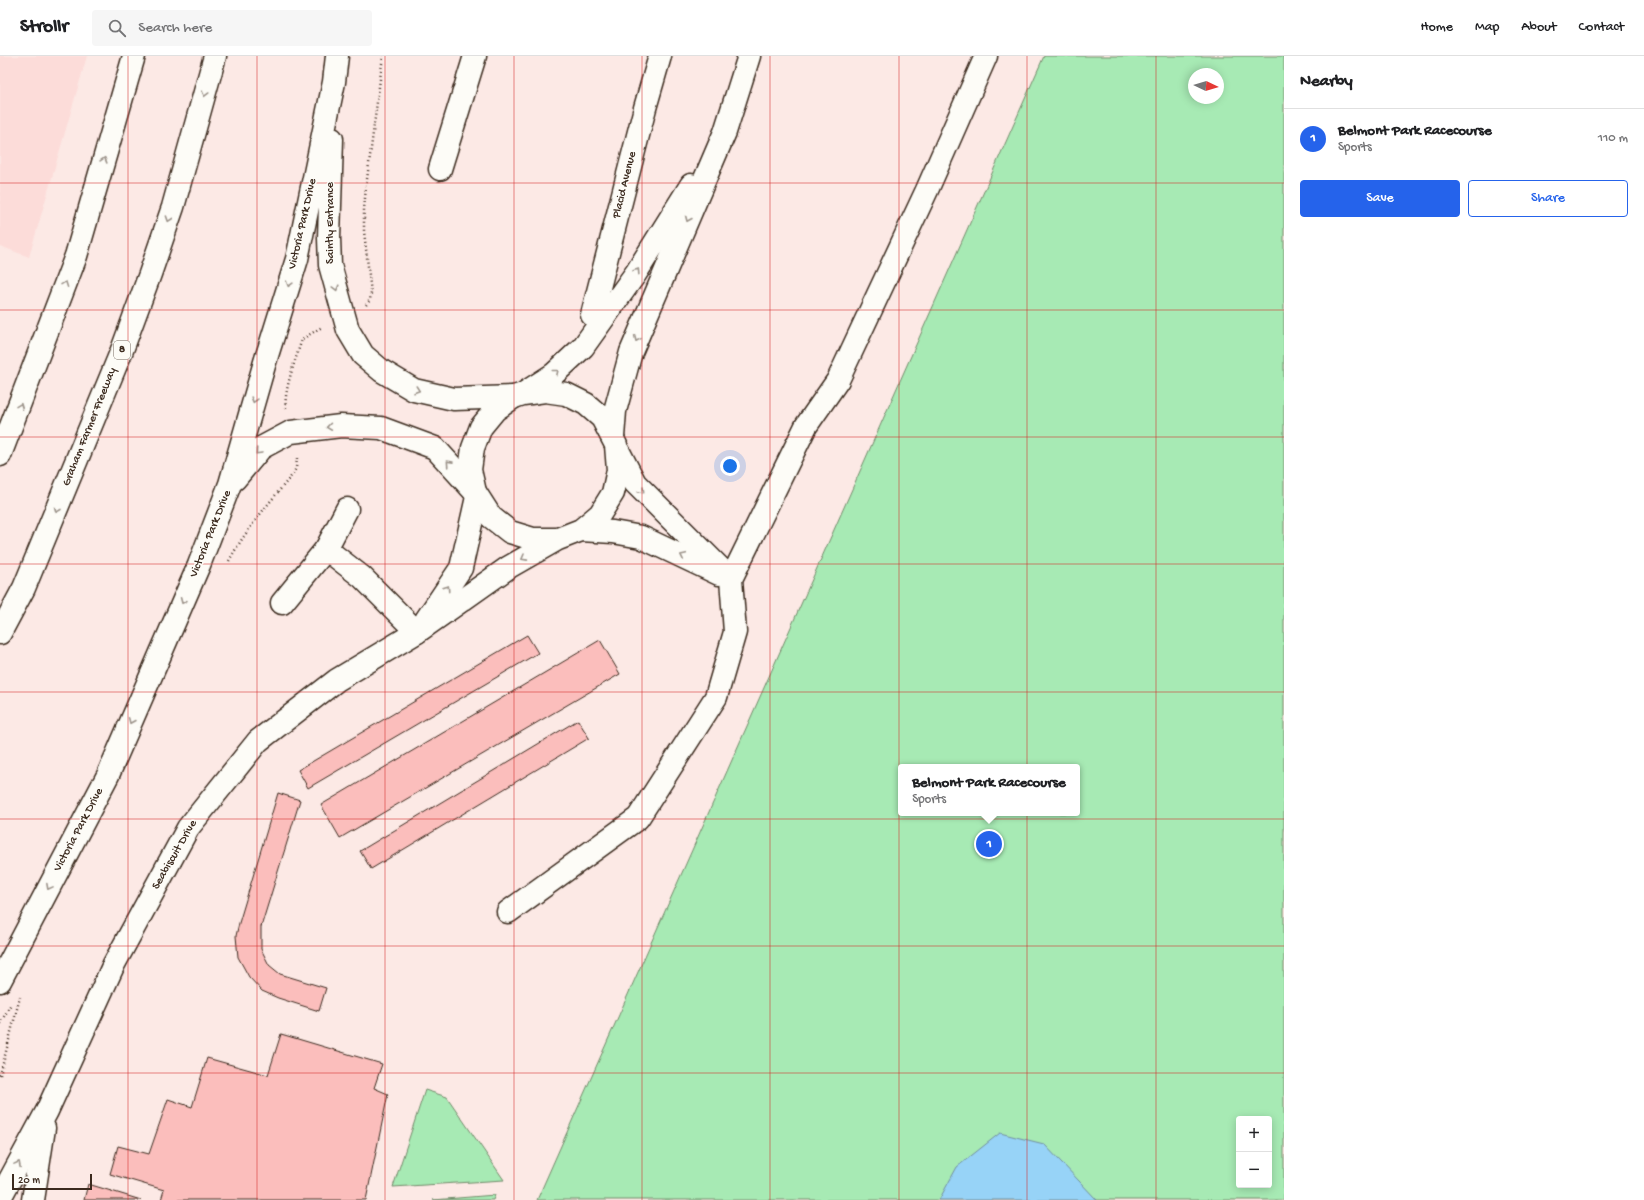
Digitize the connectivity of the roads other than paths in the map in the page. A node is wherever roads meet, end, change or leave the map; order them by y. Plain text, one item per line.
1 (134, 56) edge
2 (215, 56) edge
3 (337, 56) edge
4 (476, 56) edge
5 (660, 56) edge
6 (749, 56) edge
7 (986, 56) edge
8 (334, 82) junction
9 (725, 132) junction
10 (440, 168) dead end
11 (592, 315) dead end
12 (519, 396) junction
13 (614, 441) junction
14 (0, 455) edge
15 (230, 484) junction
16 (476, 495) junction
17 (348, 509) dead end
18 (581, 530) junction
19 (558, 539) junction
20 (326, 549) junction
21 (731, 579) junction
22 (282, 603) dead end
23 (0, 632) edge
24 (417, 632) junction
25 (508, 912) dead end
26 (0, 981) edge
27 (46, 1111) junction
28 (0, 1198) edge
29 (33, 1200) edge

14 -> 1 main road
2 -> 23 main road, Graham Farmer Freeway / 8
3 - 8 main road, Victoria Park Drive
4 - 10 main road
5 - 11 main road, Placid Avenue
6 - 9 main road
7 - 21 main road
8 -> 12 main road, Saintly Entrance
8 -> 15 main road, Victoria Park Drive
12 -> 9 main road
9 -> 13 main road
12 - 13 main road, Saintly Entrance
12 - 16 main road
13 - 18 main road
13 -> 21 main road, Saintly Entrance
16 -> 15 main road
15 -> 26 main road, Victoria Park Drive
16 - 19 main road
24 -> 16 main road
17 - 20 main road
18 - 19 main road
21 -> 18 main road
19 -> 24 main road, Seabiscuit Drive
20 - 22 main road
20 - 24 main road
21 - 25 main road
24 - 27 main road, Seabiscuit Drive
28 -> 27 main road, Seabiscuit Drive
27 - 29 main road, Seabiscuit Drive

